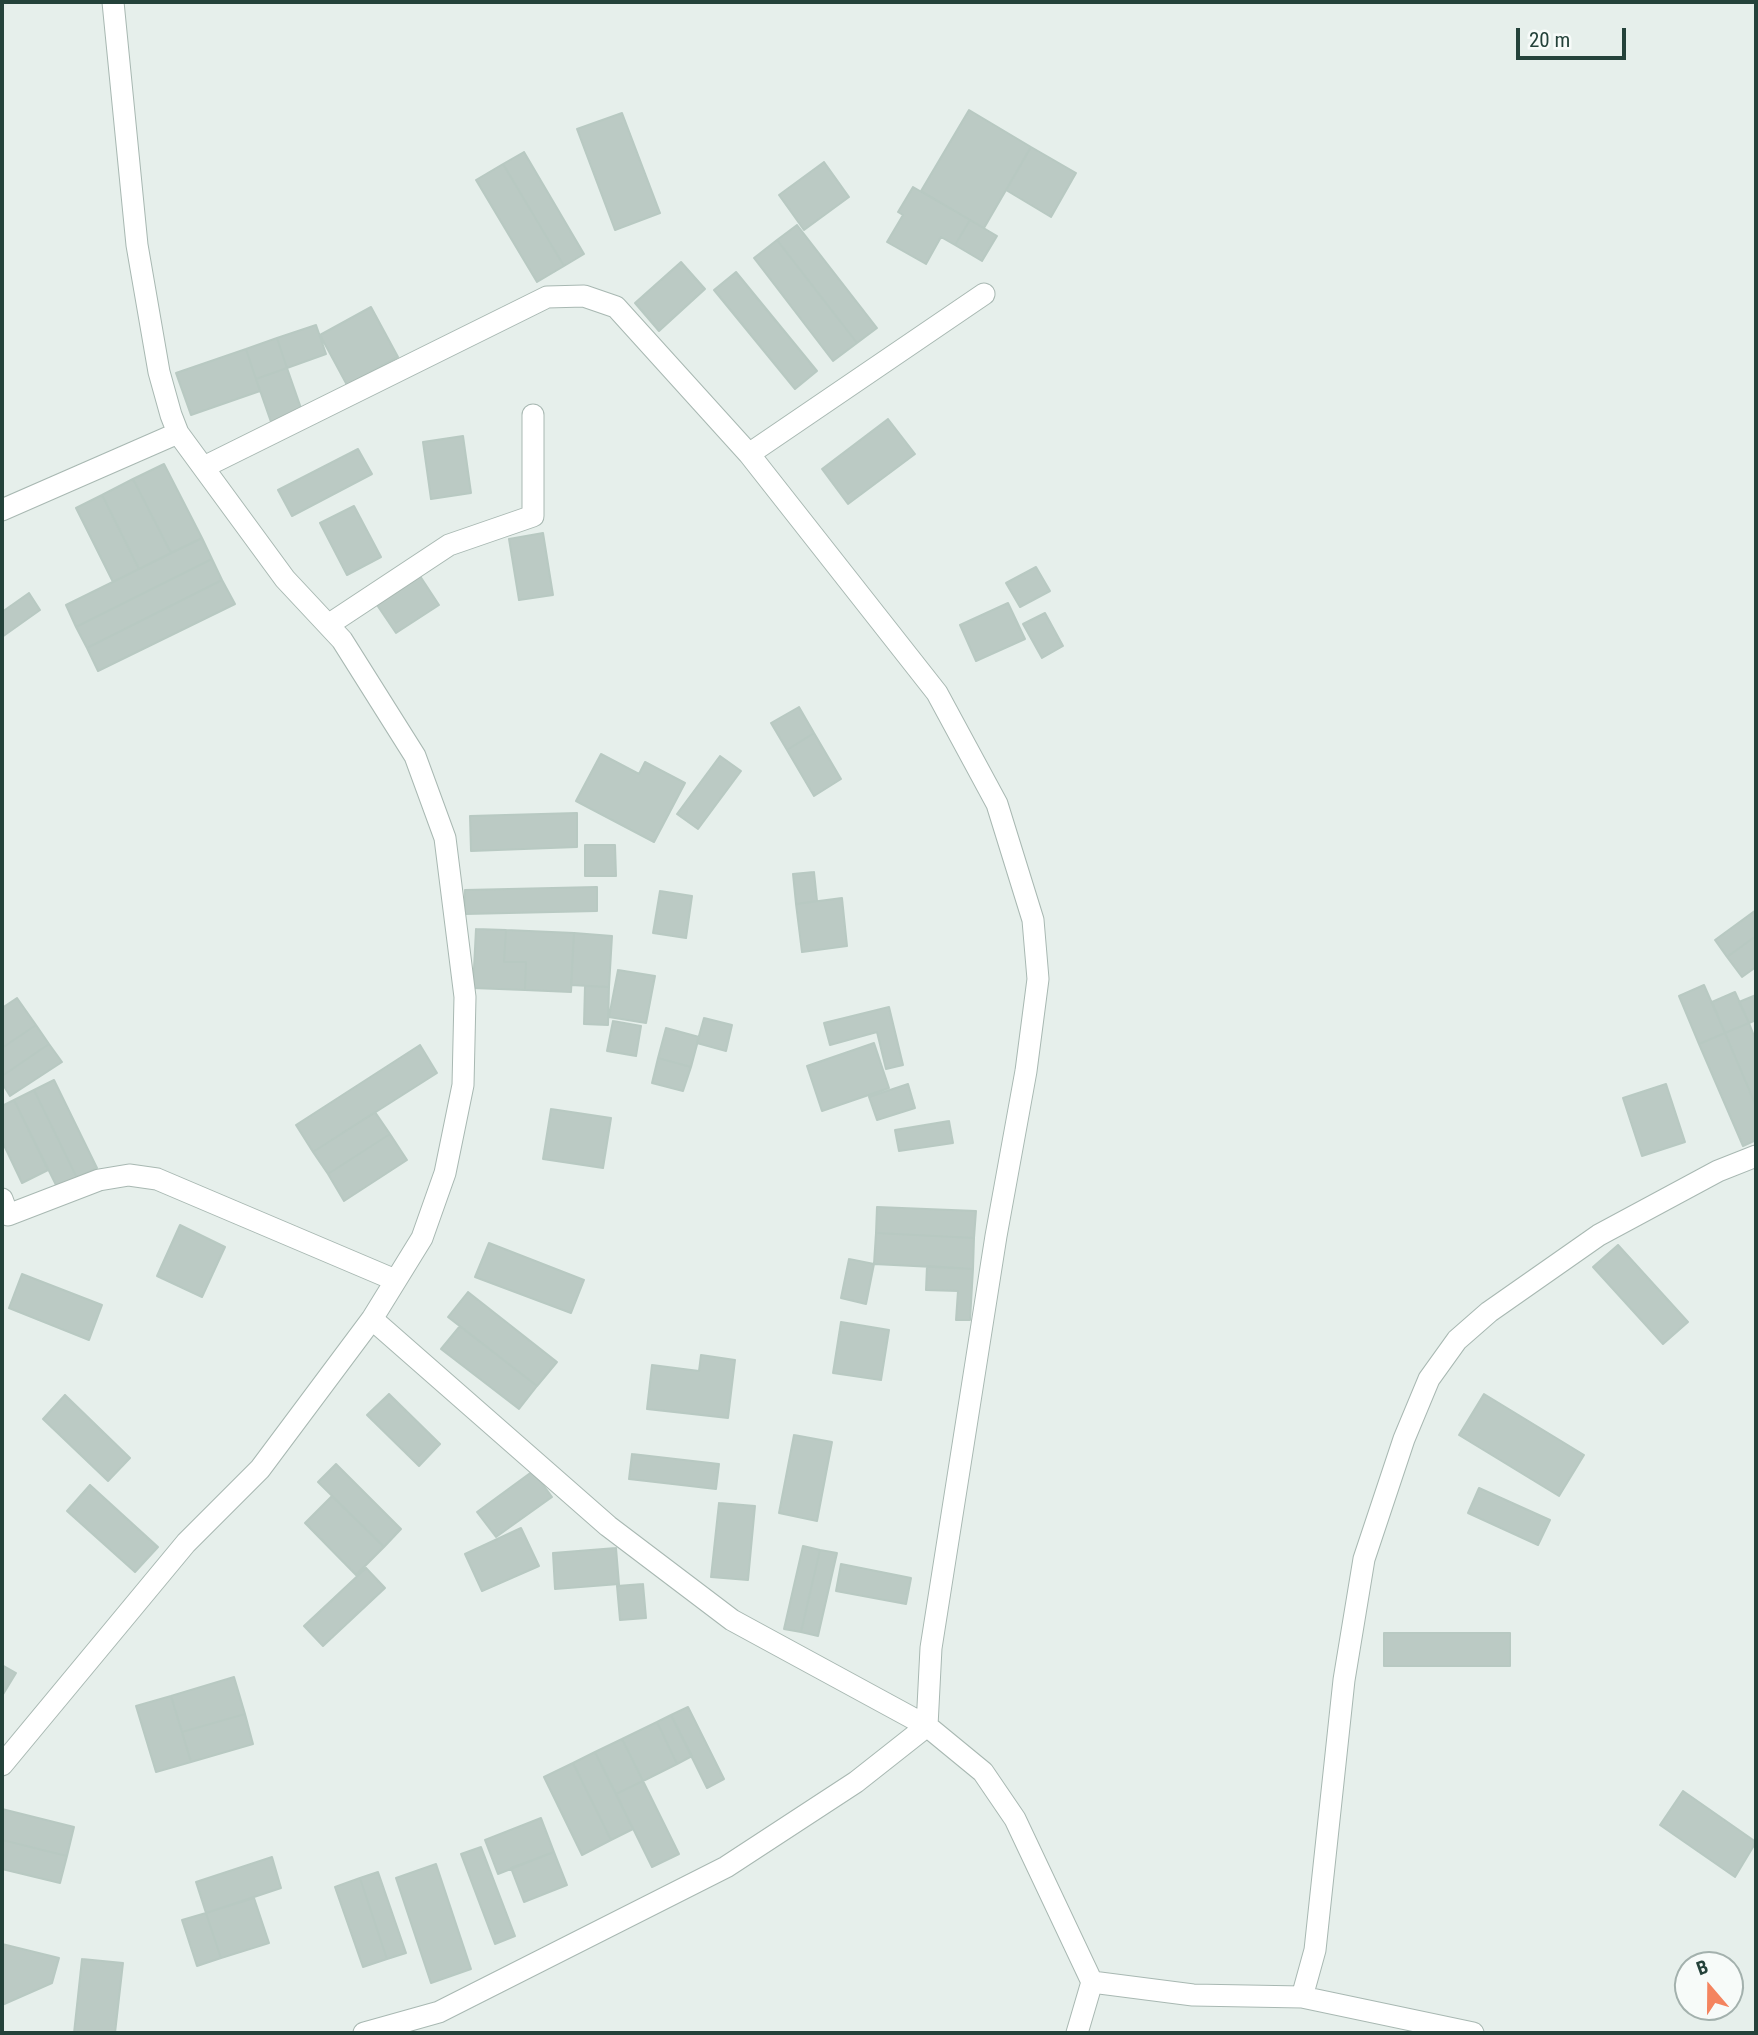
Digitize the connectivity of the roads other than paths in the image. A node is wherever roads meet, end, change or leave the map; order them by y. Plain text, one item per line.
1 (113, 2) edge
2 (984, 294) dead end
3 (533, 415) dead end
4 (178, 433) junction
5 (749, 454) junction
6 (204, 467) junction
7 (2, 510) edge
8 (328, 625) junction
9 (1756, 1156) edge
10 (2, 1199) edge
11 (395, 1280) junction
12 (372, 1319) junction
13 (927, 1726) junction
14 (2, 1765) edge
15 (1093, 1982) junction
16 (1302, 1997) junction
17 (363, 2033) edge
18 (1077, 2033) edge
19 (1473, 2033) edge

1 - 4 street
2 - 5 street
3 - 8 street
4 - 6 street
4 - 7 street
5 - 6 street
5 - 13 street
6 - 8 street
8 - 11 street
9 - 16 street
10 - 11 street
11 - 12 street
12 - 13 street
12 - 14 street
13 - 15 street
13 - 17 street
15 - 16 street
15 - 18 street
16 - 19 street

